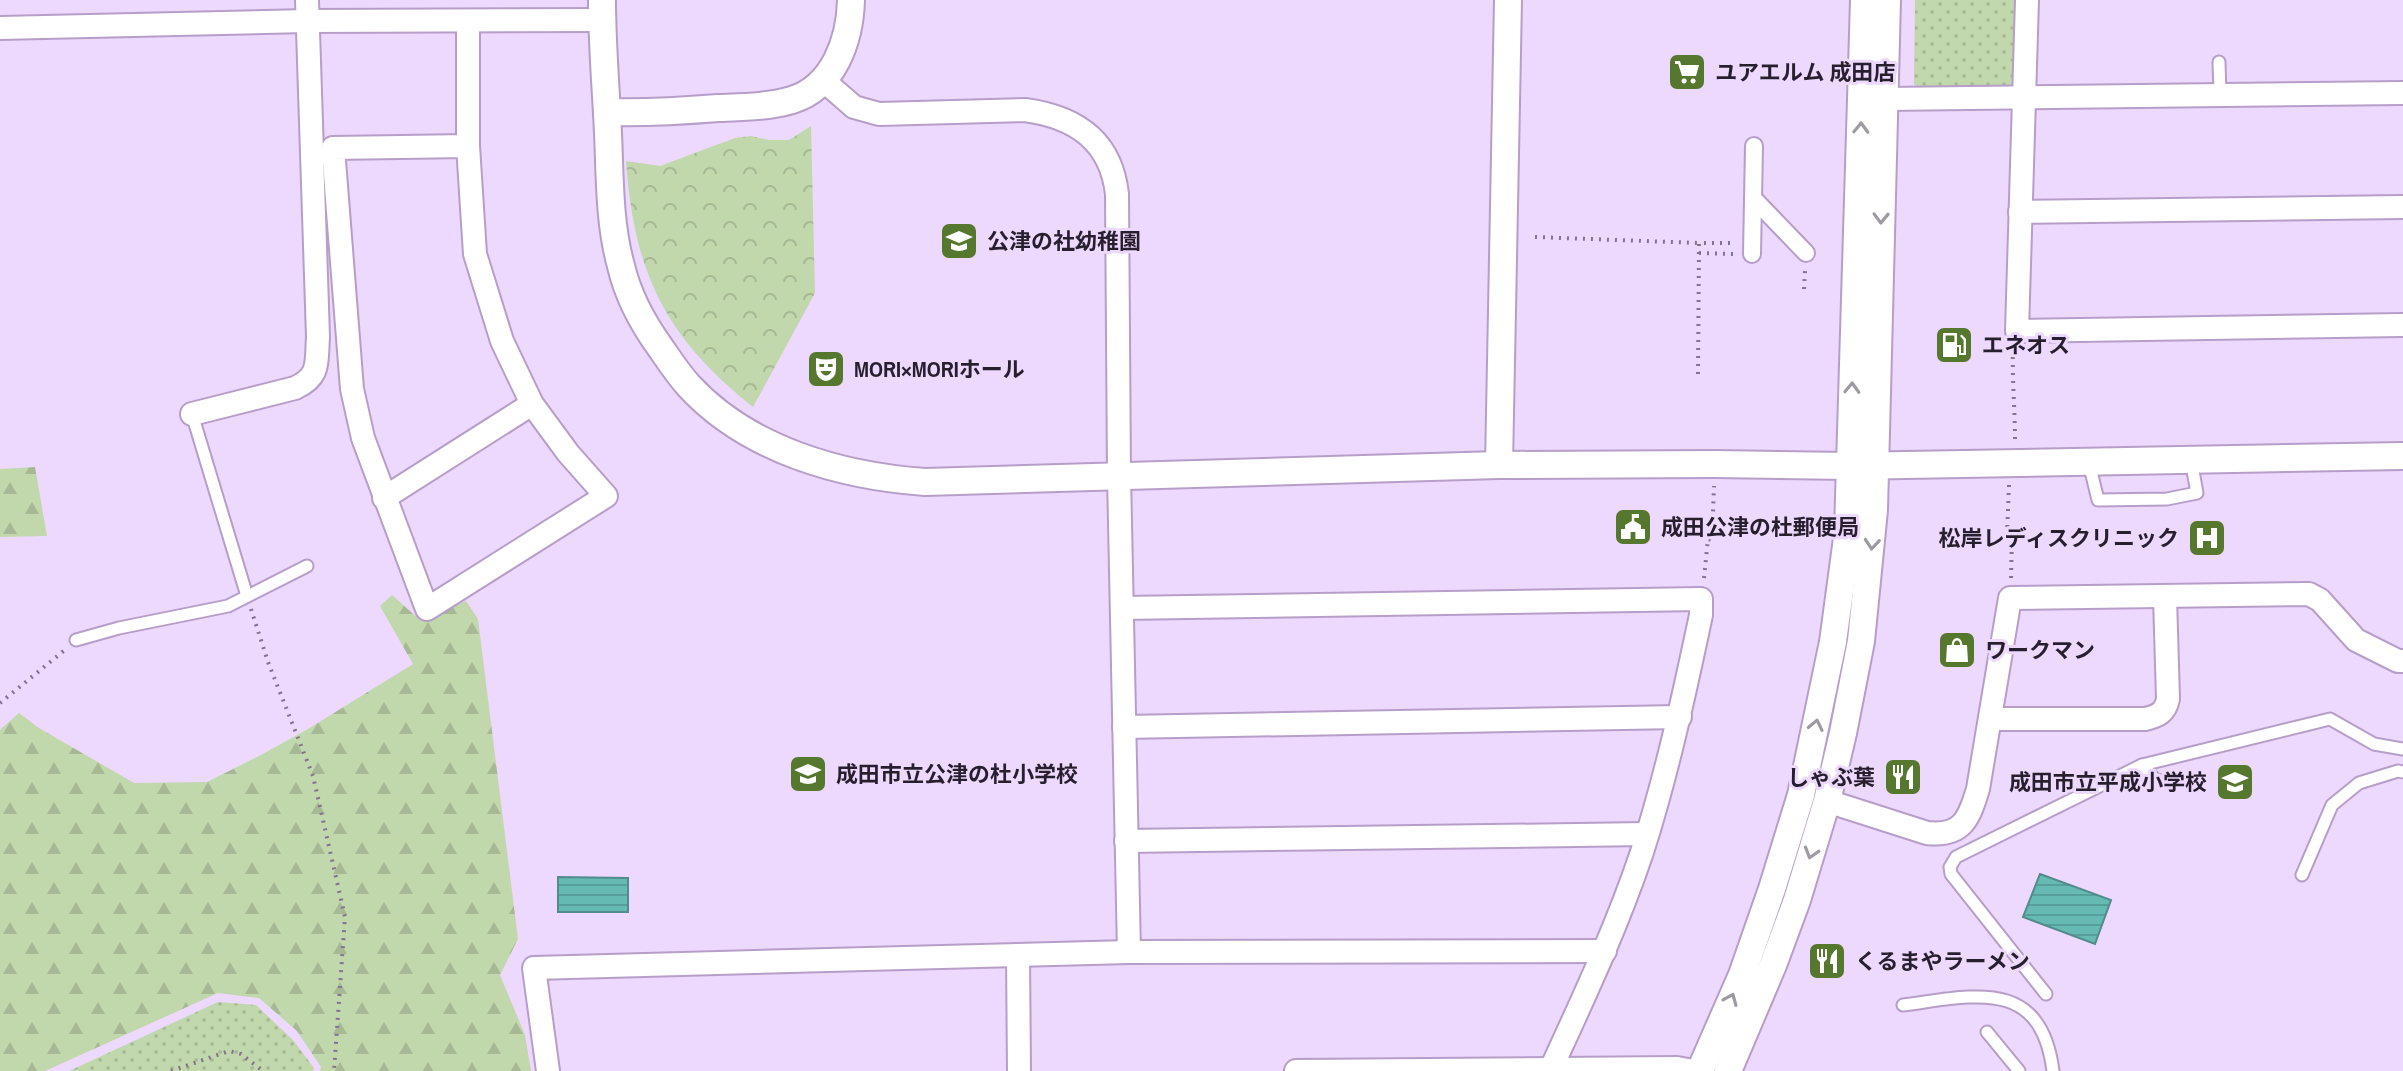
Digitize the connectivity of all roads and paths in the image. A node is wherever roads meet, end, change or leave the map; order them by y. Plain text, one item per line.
1 (851, 0) edge
2 (1508, 0) edge
3 (1864, 0) edge
4 (1887, 0) edge
5 (2027, 0) edge
6 (307, 10) edge
7 (602, 10) edge
8 (468, 21) junction
9 (0, 28) edge
10 (2219, 62) dead end
11 (823, 80) junction
12 (2403, 93) edge
13 (2220, 95) junction
14 (2025, 97) junction
15 (1884, 99) junction
16 (607, 112) junction
17 (468, 146) junction
18 (1754, 146) dead end
19 (1753, 198) junction
20 (2403, 207) edge
21 (2020, 212) junction
22 (1535, 237) dead end
23 (1699, 243) junction
24 (1748, 249) junction
25 (1699, 253) junction
26 (1806, 253) dead end
27 (2403, 325) edge
28 (2017, 331) junction
29 (1698, 374) dead end
30 (532, 404) junction
31 (192, 414) joint
32 (2015, 441) dead end
33 (2403, 456) edge
34 (2191, 460) junction
35 (2089, 462) junction
36 (1499, 465) junction
37 (1849, 466) junction
38 (1876, 466) junction
39 (1119, 475) junction
40 (2009, 482) dead end
41 (1714, 486) dead end
42 (384, 498) junction
43 (307, 566) dead end
44 (247, 596) junction
45 (2165, 597) junction
46 (2010, 598) junction
47 (1701, 599) junction
48 (1122, 608) junction
49 (76, 640) joint
50 (2403, 661) edge
51 (0, 703) edge
52 (1680, 717) junction
53 (1990, 719) junction
54 (1124, 727) junction
55 (2403, 749) edge
56 (2142, 765) junction
57 (2403, 772) edge
58 (2174, 783) dead end
59 (1827, 801) junction
60 (1647, 834) junction
61 (1943, 834) junction
62 (1126, 841) junction
63 (1956, 857) junction
64 (2302, 875) dead end
65 (1605, 951) junction
66 (1129, 952) junction
67 (1018, 955) junction
68 (2046, 994) dead end
69 (1903, 1005) dead end
70 (1987, 1032) dead end
71 (1551, 1070) edge
72 (171, 1071) edge
73 (263, 1071) edge
74 (334, 1071) edge
75 (548, 1071) edge
76 (1019, 1071) edge
77 (1296, 1071) edge
78 (1693, 1071) edge
79 (1700, 1071) edge
80 (1728, 1071) edge
81 (2019, 1071) edge
82 (2053, 1071) edge

1 - 11 street
2 - 36 street
37 -> 3 street
4 - 15 street
5 - 14 street
6 - 8 street
6 - 9 street
6 - 31 street
7 - 8 street
7 - 16 street
8 - 17 street
10 - 13 lane
11 - 16 street
11 - 39 street
12 - 13 street
13 - 14 street
14 - 15 street
14 - 21 street
15 -> 38 street
16 - 39 street
17 - 30 street
17 - 42 street
18 - 19 street
19 - 24 street
19 - 26 street
20 - 21 street
21 - 28 street
22 - 23 path
23 - 24 path
23 - 25 path
24 - 25 path
25 - 29 path
27 - 28 street
28 - 32 path
30 - 42 street
30 - 42 street
31 - 44 lane
33 - 34 street
34 - 35 street
34 - 35 lane
35 - 38 street
36 - 37 street
36 - 39 street
37 - 38 street
79 -> 37 street
38 -> 59 street
39 - 48 street
40 - 46 path
41 - 47 path
43 - 44 lane
44 - 49 lane
44 - 74 path
45 - 46 street
45 - 50 street
45 - 53 street
46 - 53 street
47 - 48 street
47 - 52 street
48 - 54 street
49 - 51 path
52 - 54 street
52 - 60 street
53 - 61 street
54 - 62 street
55 - 56 lane
56 - 58 lane
56 - 63 lane
57 - 64 lane
59 - 61 street
59 -> 80 street
60 - 62 street
60 - 65 street
61 - 63 lane
62 - 66 street
63 - 68 lane
65 - 66 street
65 - 71 street
66 - 67 street
67 - 75 street
67 - 76 street
69 - 82 lane
70 - 81 lane
71 - 77 street
71 - 78 street
72 - 73 path

